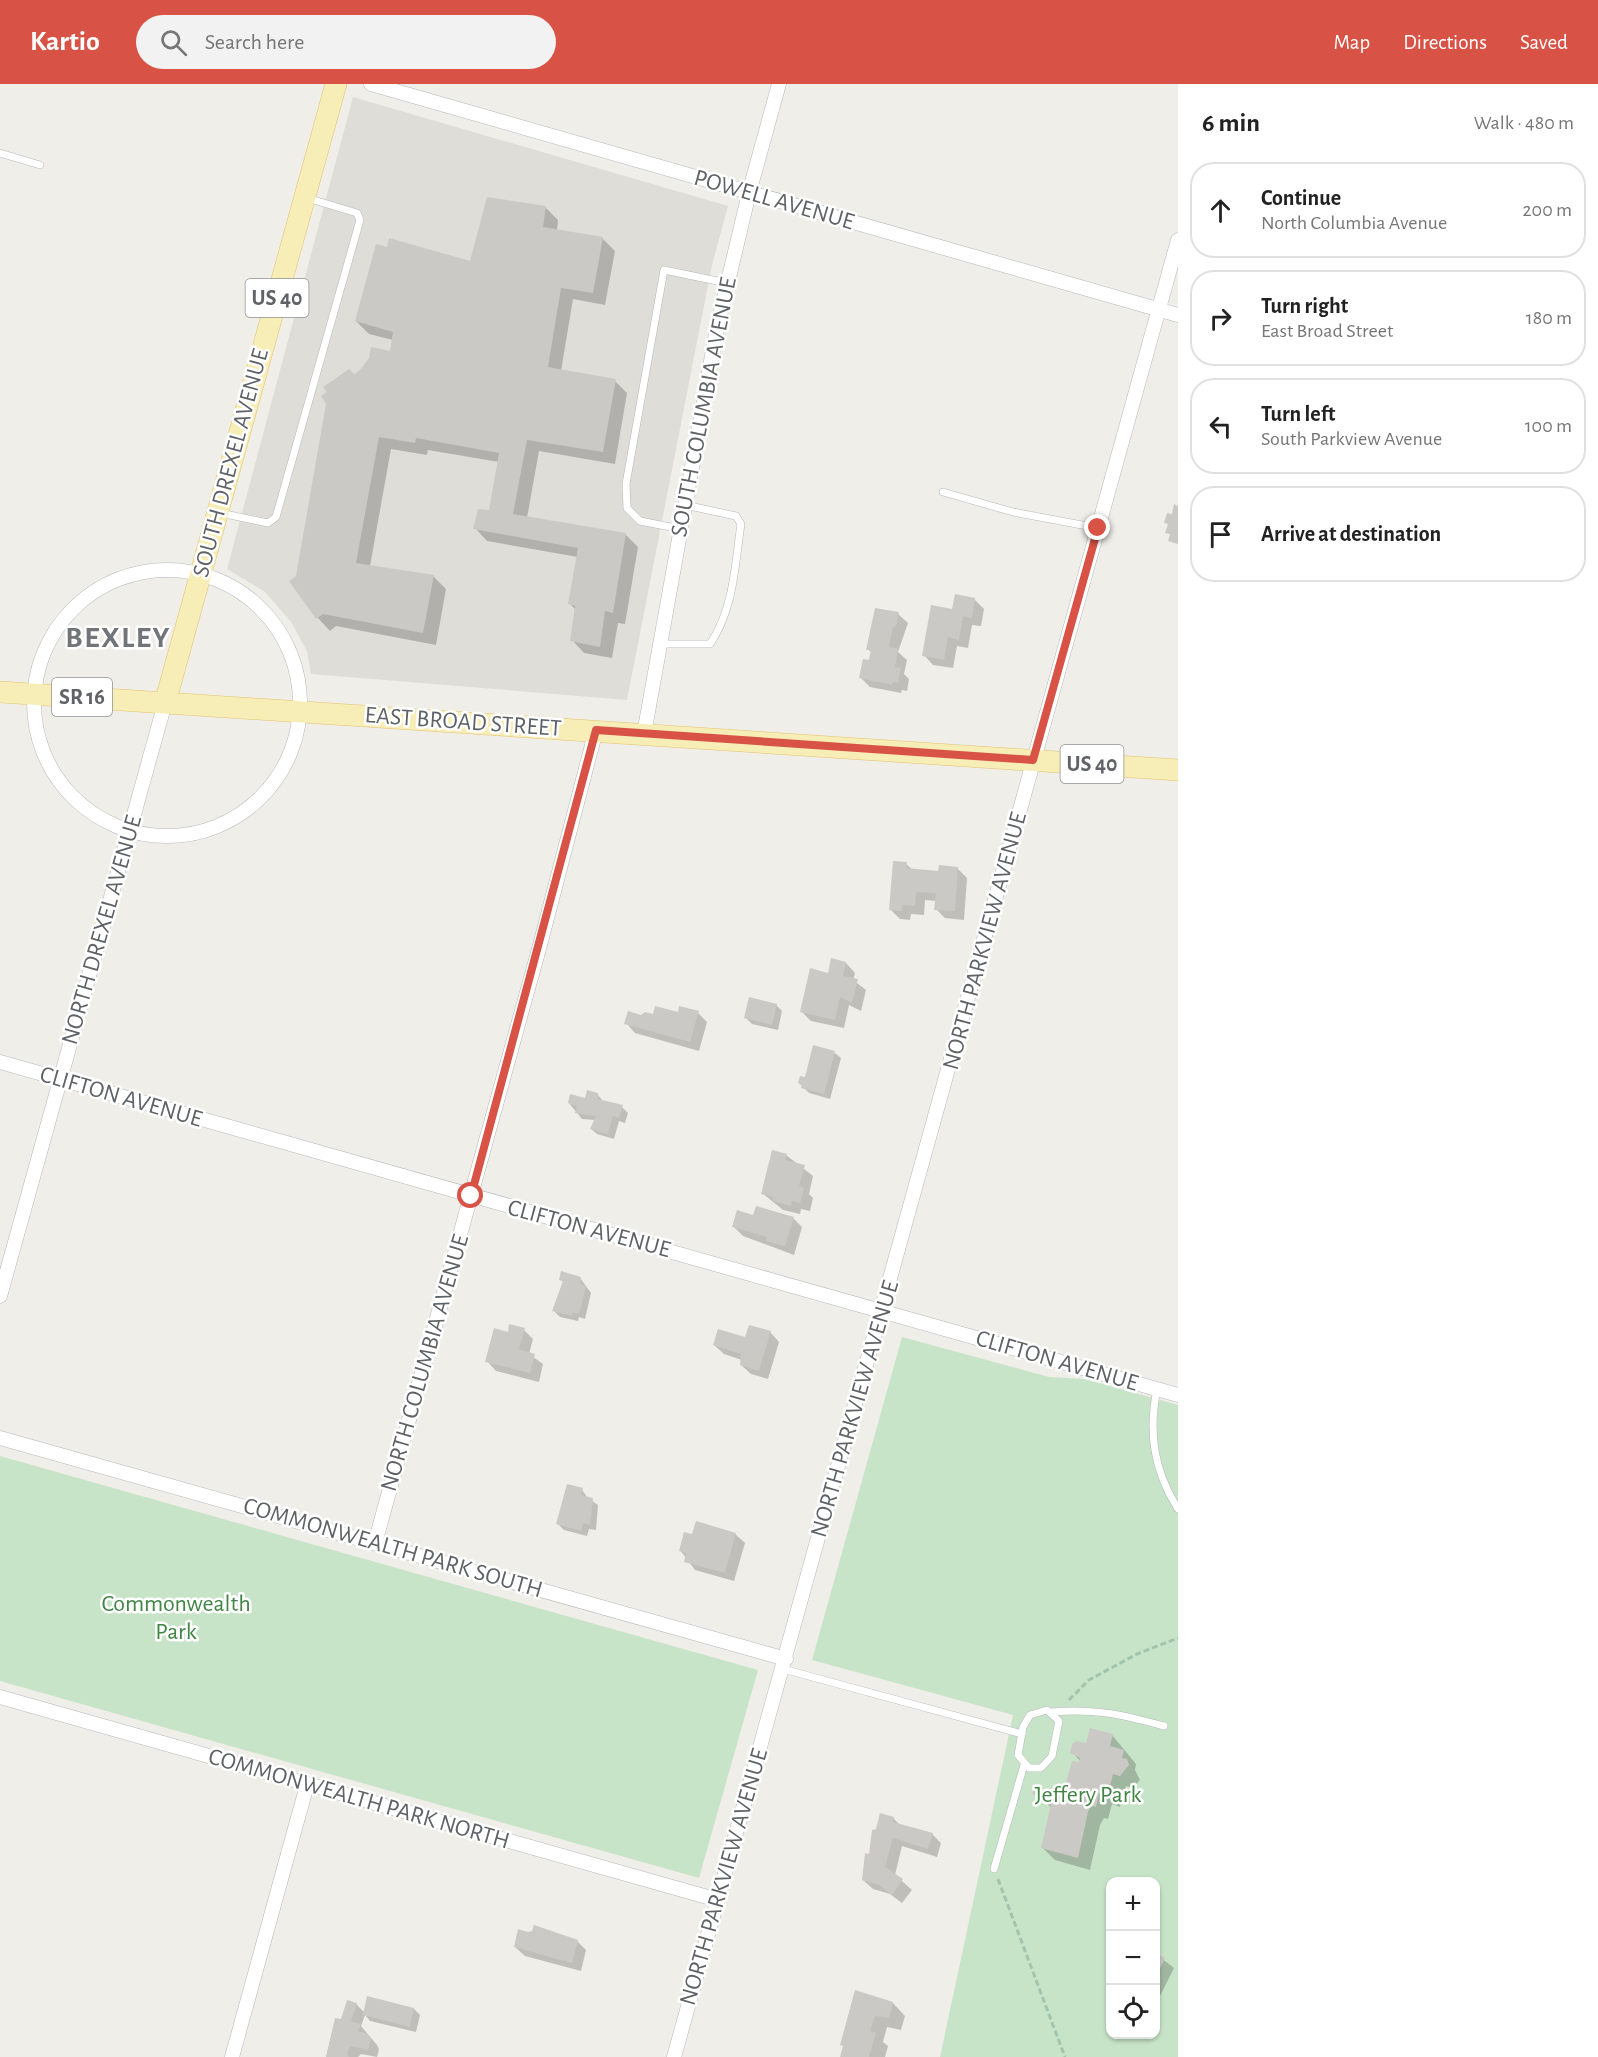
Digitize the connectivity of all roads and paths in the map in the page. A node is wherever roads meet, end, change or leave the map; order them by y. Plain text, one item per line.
1 (336, 84) edge
2 (371, 84) edge
3 (779, 84) edge
4 (0, 153) edge
5 (39, 165) dead end
6 (749, 193) junction
7 (304, 198) junction
8 (1178, 240) edge
9 (727, 283) junction
10 (1159, 309) junction
11 (1178, 315) edge
12 (943, 492) dead end
13 (685, 505) junction
14 (218, 512) junction
15 (1098, 528) junction
16 (681, 529) junction
17 (200, 574) junction
18 (660, 644) junction
19 (0, 692) edge
20 (34, 694) junction
21 (165, 703) junction
22 (299, 712) junction
23 (596, 730) junction
24 (644, 734) junction
25 (1033, 760) junction
26 (1178, 770) edge
27 (129, 831) junction
28 (0, 1062) edge
29 (60, 1079) junction
30 (471, 1196) junction
31 (0, 1296) edge
32 (883, 1310) junction
33 (1157, 1389) junction
34 (1178, 1395) edge
35 (0, 1438) edge
36 (1178, 1509) edge
37 (375, 1543) junction
38 (1178, 1638) edge
39 (784, 1664) junction
40 (0, 1697) edge
41 (1061, 1712) junction
42 (1052, 1713) junction
43 (1164, 1726) dead end
44 (1022, 1734) junction
45 (1024, 1765) junction
46 (308, 1785) junction
47 (994, 1869) joint
48 (718, 1900) junction
49 (232, 2057) edge
50 (674, 2057) edge
51 (1065, 2057) edge

1 - 7 main road, SOUTH DREXEL AVENUE / US 40
2 - 6 street, POWELL AVENUE
3 - 6 street, SOUTH COLUMBIA AVENUE
4 - 5 lane
6 - 9 street, SOUTH COLUMBIA AVENUE
6 - 10 street, POWELL AVENUE
7 - 14 main road, SOUTH DREXEL AVENUE / US 40
7 - 14 lane
8 - 10 street, NORTH PARKVIEW AVENUE
9 - 13 street, SOUTH COLUMBIA AVENUE
9 - 16 lane
10 - 11 street, POWELL AVENUE
10 - 15 street, NORTH PARKVIEW AVENUE
12 - 15 lane
13 - 16 street, SOUTH COLUMBIA AVENUE
13 - 18 lane
14 - 17 main road, SOUTH DREXEL AVENUE / US 40
15 - 25 street, NORTH PARKVIEW AVENUE
16 - 18 street, SOUTH COLUMBIA AVENUE
17 - 20 street
17 - 21 main road, SOUTH DREXEL AVENUE / US 40
17 - 22 street
18 - 24 street, SOUTH COLUMBIA AVENUE
19 - 20 main road, EAST BROAD STREET / SR 16
20 - 21 main road, EAST BROAD STREET / SR 16
20 - 27 street
21 - 22 main road, EAST BROAD STREET / US 40
21 - 27 street, NORTH DREXEL AVENUE
22 - 23 main road, EAST BROAD STREET / US 40
22 - 27 street
23 - 24 main road, EAST BROAD STREET / US 40
23 - 30 street, NORTH COLUMBIA AVENUE
24 - 25 main road, EAST BROAD STREET / US 40
25 - 26 main road, EAST BROAD STREET / US 40
25 - 32 street, NORTH PARKVIEW AVENUE
27 - 29 street, NORTH DREXEL AVENUE
28 - 29 street, CLIFTON AVENUE
29 - 30 street, CLIFTON AVENUE
29 - 31 street, NORTH DREXEL AVENUE
30 - 32 street, CLIFTON AVENUE
30 - 37 street, NORTH COLUMBIA AVENUE
32 - 33 street, CLIFTON AVENUE
32 - 39 street, NORTH PARKVIEW AVENUE
33 - 34 street, CLIFTON AVENUE
33 - 36 lane
35 - 37 street, COMMONWEALTH PARK SOUTH
37 - 39 street, COMMONWEALTH PARK SOUTH
38 - 41 path
39 - 44 lane
39 - 48 street, NORTH PARKVIEW AVENUE
40 - 46 street, COMMONWEALTH PARK NORTH
41 - 42 lane
41 - 43 lane
42 - 44 lane
42 - 45 lane
44 - 45 lane
45 - 47 lane
46 - 48 street, COMMONWEALTH PARK NORTH
46 - 49 street
47 - 51 path
48 - 50 street, NORTH PARKVIEW AVENUE

